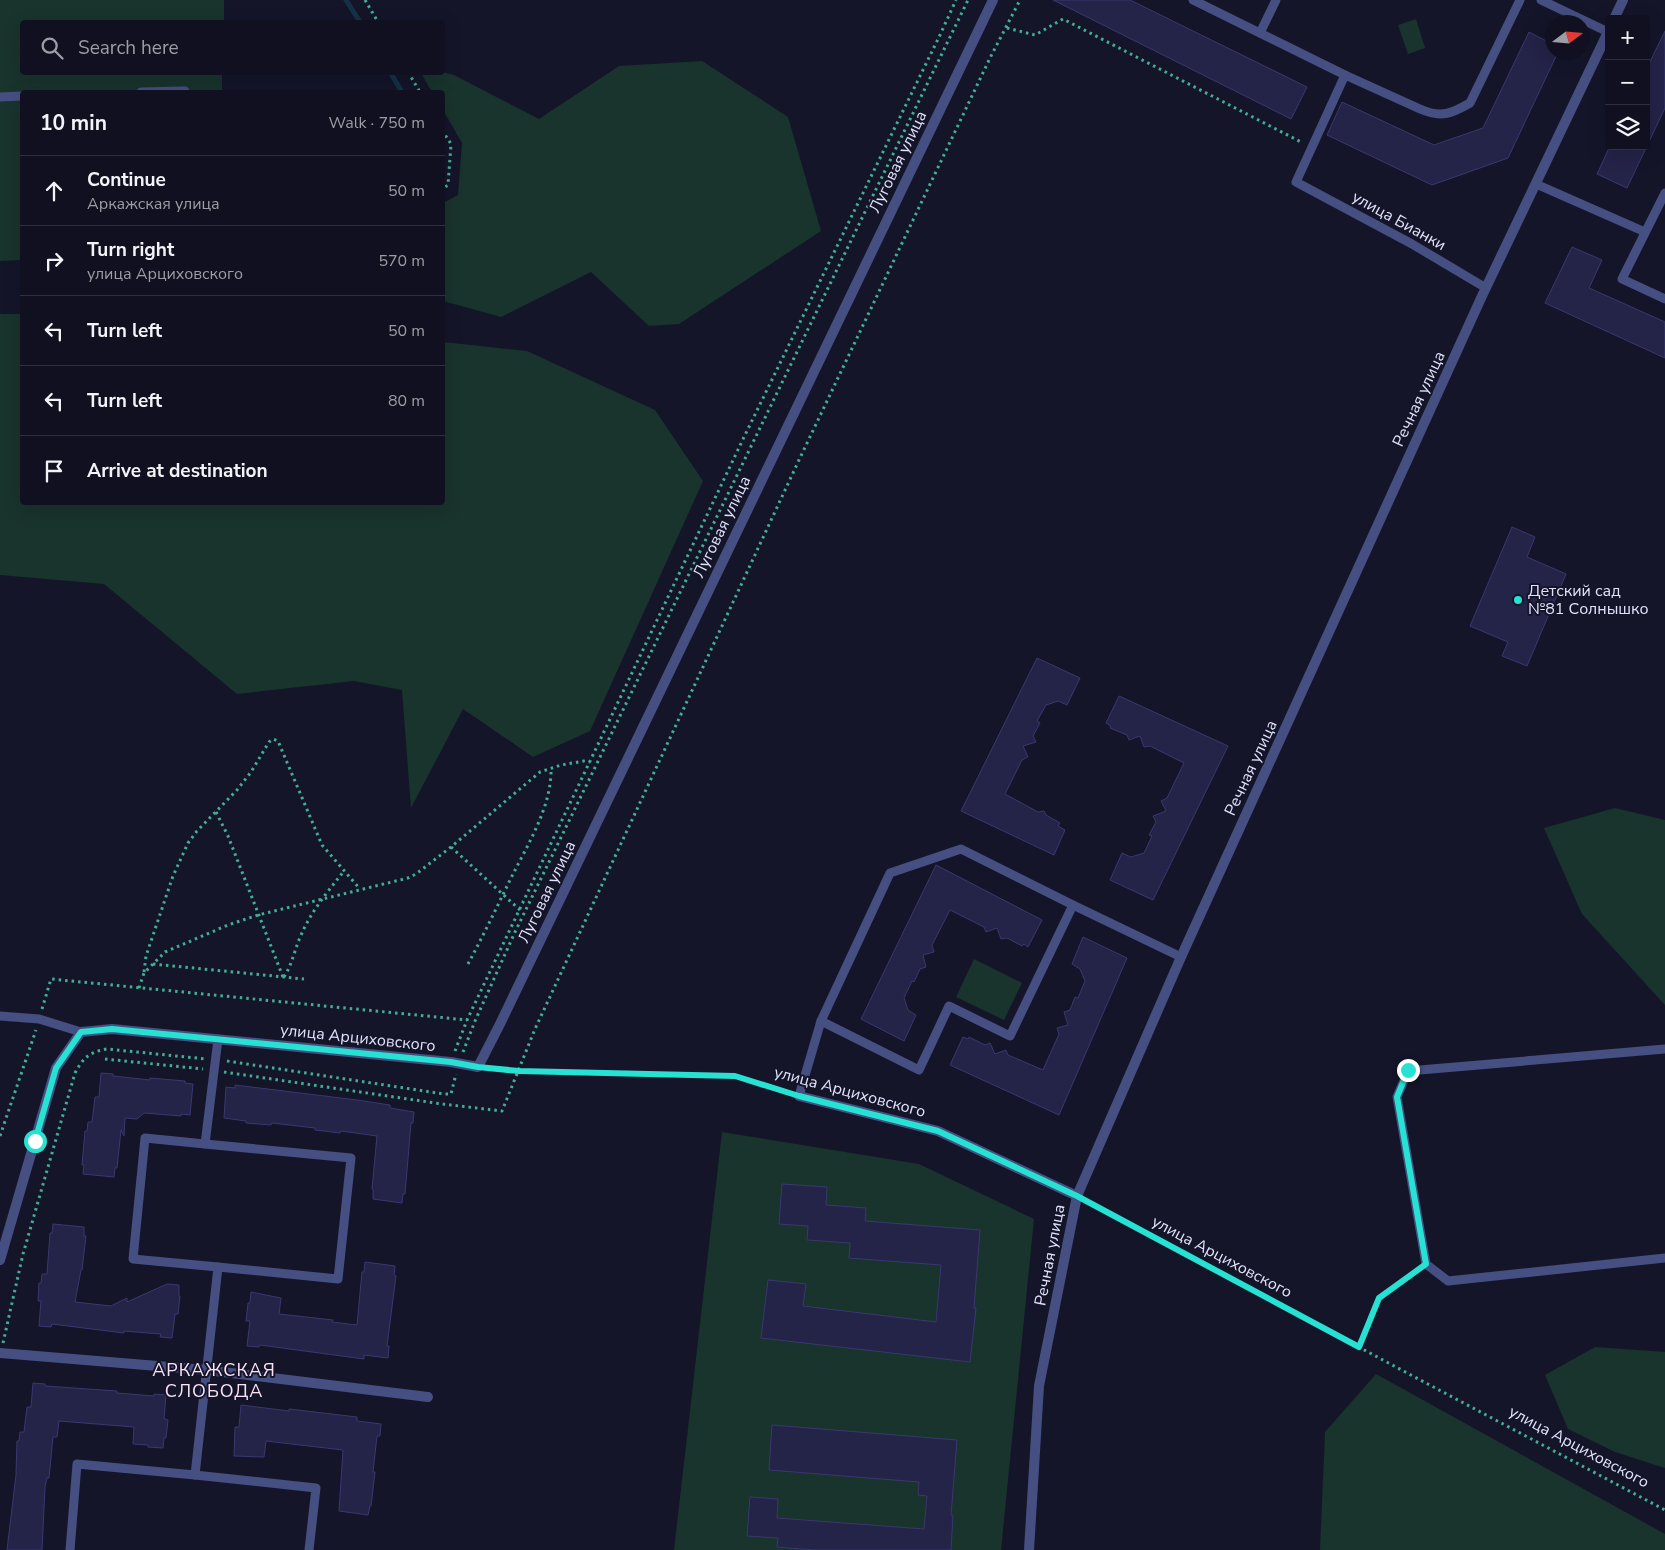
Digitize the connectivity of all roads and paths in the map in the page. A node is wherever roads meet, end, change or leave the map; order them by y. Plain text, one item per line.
1 (365, 0) edge
2 (968, 0) edge
3 (993, 0) edge
4 (1020, 0) edge
5 (1193, 0) edge
6 (1276, 0) edge
7 (1520, 0) edge
8 (1540, 0) edge
9 (1623, 0) edge
10 (954, 1) edge
11 (1616, 15) edge
12 (377, 20) edge
13 (1007, 28) junction
14 (1605, 30) edge
15 (1260, 33) junction
16 (1605, 37) edge
17 (410, 75) edge
18 (1345, 75) junction
19 (419, 90) edge
20 (20, 96) edge
21 (0, 97) edge
22 (445, 135) edge
23 (1312, 147) junction
24 (1536, 184) junction
25 (445, 187) edge
26 (1665, 193) edge
27 (1645, 232) junction
28 (1486, 288) junction
29 (1665, 299) edge
30 (590, 762) junction
31 (551, 768) junction
32 (216, 812) junction
33 (451, 847) junction
34 (344, 870) junction
35 (360, 890) junction
36 (503, 895) junction
37 (322, 899) junction
38 (1073, 905) junction
39 (520, 910) junction
40 (258, 915) junction
41 (1181, 957) junction
42 (153, 964) junction
43 (468, 964) dead end
44 (144, 974) junction
45 (283, 977) junction
46 (304, 979) dead end
47 (139, 988) junction
48 (0, 1016) edge
49 (39, 1019) junction
50 (467, 1020) junction
51 (821, 1021) junction
52 (81, 1032) junction
53 (218, 1039) junction
54 (1665, 1049) edge
55 (105, 1059) dead end
56 (215, 1060) junction
57 (455, 1063) junction
58 (478, 1067) junction
59 (214, 1071) junction
60 (519, 1071) junction
61 (799, 1096) junction
62 (0, 1136) edge
63 (205, 1144) junction
64 (1077, 1196) junction
65 (1665, 1258) edge
66 (0, 1260) edge
67 (1426, 1264) junction
68 (218, 1268) junction
69 (4, 1338) dead end
70 (1359, 1347) junction
71 (0, 1353) edge
72 (206, 1370) junction
73 (428, 1397) dead end
74 (195, 1475) junction
75 (1665, 1510) edge
76 (70, 1550) edge
77 (309, 1550) edge
78 (1028, 1550) edge

1 - 12 path
2 - 57 path
3 - 58 street, Луговая улица
4 - 13 path
5 - 15 lane
6 - 15 lane
7 - 18 lane
8 - 14 lane
9 - 11 street
10 - 30 path
13 - 23 path
13 - 60 path
15 - 18 lane
16 - 24 street, Речная улица
17 - 19 path
18 - 23 lane
20 - 21 lane
22 - 25 path
23 - 28 lane, улица Бианки
24 - 27 lane
24 - 28 street, Речная улица
26 - 27 lane
27 - 29 lane
28 - 41 street, Речная улица
30 - 31 path
30 - 39 path
31 - 33 path
31 - 36 path
32 - 34 path
32 - 40 path
32 - 44 path
33 - 35 path
33 - 36 path
34 - 35 path
34 - 37 path
35 - 37 path
36 - 39 path
36 - 43 path
37 - 40 path
37 - 45 path
38 - 41 lane
38 - 51 lane
38 - 51 lane
39 - 50 path
40 - 42 path
40 - 45 path
41 - 64 street, Речная улица
42 - 44 path
42 - 45 path
44 - 47 path
45 - 46 path
47 - 49 path
47 - 50 path
48 - 49 lane, улица Арциховского
49 - 52 lane, улица Арциховского
49 - 62 path
50 - 57 path
51 - 61 lane
52 - 53 street, улица Арциховского
52 - 66 street
53 - 56 lane
53 - 57 street, улица Арциховского
54 - 67 lane
55 - 59 path
56 - 57 path
56 - 59 lane
56 - 69 path
57 - 58 street, улица Арциховского
58 - 60 path, улица Арциховского
59 - 60 path
59 - 63 lane
60 - 61 path, улица Арциховского
61 - 64 street, улица Арциховского
63 - 68 lane
63 - 68 lane
64 - 70 path, улица Арциховского
64 - 78 street, Речная улица
65 - 67 lane
67 - 70 path
68 - 72 lane
70 - 75 path, улица Арциховского
71 - 72 street
72 - 73 street
72 - 74 lane
74 - 76 lane
74 - 77 lane

